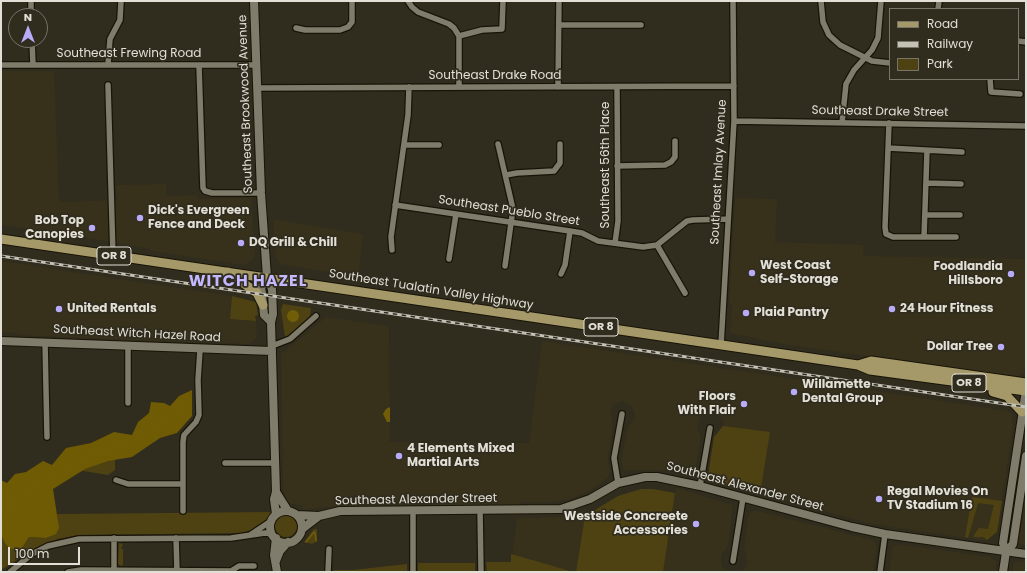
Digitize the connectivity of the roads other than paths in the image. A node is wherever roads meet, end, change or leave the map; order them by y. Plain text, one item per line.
1 (121, 1) edge
2 (254, 1) edge
3 (352, 1) edge
4 (408, 1) edge
5 (503, 1) edge
6 (559, 1) edge
7 (733, 1) edge
8 (821, 1) edge
9 (881, 1) edge
10 (559, 25) junction
11 (641, 25) dead end
12 (296, 28) dead end
13 (459, 36) junction
14 (32, 48) edge
15 (865, 58) junction
16 (889, 63) edge
17 (108, 64) junction
18 (256, 64) junction
19 (1, 65) edge
20 (33, 65) junction
21 (199, 65) junction
22 (990, 80) edge
23 (108, 85) dead end
24 (734, 86) junction
25 (409, 87) junction
26 (459, 87) junction
27 (558, 87) junction
28 (617, 87) junction
29 (257, 88) junction
30 (1020, 94) dead end
31 (734, 121) junction
32 (842, 123) junction
33 (889, 123) junction
34 (1026, 126) edge
35 (676, 141) dead end
36 (498, 144) dead end
37 (560, 144) dead end
38 (439, 145) dead end
39 (404, 146) junction
40 (888, 148) junction
41 (927, 151) junction
42 (962, 152) dead end
43 (617, 166) junction
44 (506, 176) junction
45 (926, 183) junction
46 (961, 184) dead end
47 (261, 193) junction
48 (395, 205) junction
49 (456, 214) junction
50 (925, 215) junction
51 (960, 215) dead end
52 (728, 219) junction
53 (512, 223) junction
54 (570, 231) junction
55 (924, 237) junction
56 (956, 237) dead end
57 (1, 239) edge
58 (615, 243) junction
59 (657, 245) junction
60 (392, 250) dead end
61 (114, 256) junction
62 (449, 258) dead end
63 (505, 266) dead end
64 (227, 272) junction
65 (561, 274) dead end
66 (267, 277) junction
67 (685, 293) dead end
68 (263, 305) junction
69 (316, 316) dead end
70 (271, 322) junction
71 (1, 341) edge
72 (45, 342) junction
73 (721, 345) junction
74 (128, 346) junction
75 (272, 349) junction
76 (200, 350) junction
77 (858, 365) junction
78 (923, 377) junction
79 (1026, 383) edge
80 (1026, 391) edge
81 (128, 404) dead end
82 (1022, 412) junction
83 (622, 414) dead end
84 (710, 428) dead end
85 (47, 437) dead end
86 (1026, 456) edge
87 (225, 463) dead end
88 (275, 463) junction
89 (116, 480) dead end
90 (618, 483) junction
91 (182, 484) junction
92 (700, 486) junction
93 (276, 492) junction
94 (743, 498) junction
95 (413, 510) junction
96 (480, 510) junction
97 (183, 511) dead end
98 (288, 511) junction
99 (276, 514) junction
100 (297, 515) junction
101 (319, 516) junction
102 (271, 522) junction
103 (302, 529) junction
104 (885, 534) junction
105 (250, 535) junction
106 (274, 536) junction
107 (114, 538) junction
108 (176, 538) junction
109 (288, 542) junction
110 (329, 549) dead end
111 (1006, 552) junction
112 (1026, 554) edge
113 (733, 561) dead end
114 (276, 562) junction
115 (254, 566) dead end
116 (114, 571) edge
117 (176, 571) edge
118 (231, 571) edge
119 (10, 572) edge
120 (68, 572) edge
121 (276, 572) edge
122 (328, 572) edge
123 (413, 572) edge
124 (481, 572) edge
125 (880, 572) edge
126 (1003, 572) edge

1 - 17 street
2 - 18 street, Southeast Brookwood Avenue
3 - 12 street
4 - 13 street
5 - 13 street
6 - 10 street
7 - 24 street, Southeast Imlay Avenue
8 - 15 street
9 - 15 street
10 - 11 street
10 - 27 street
13 - 26 street
14 - 20 street
15 - 16 street
15 - 32 street
17 - 20 street, Southeast Frewing Road
17 - 21 street, Southeast Frewing Road
18 - 21 street, Southeast Frewing Road
18 - 29 street, Southeast Brookwood Avenue
19 - 20 street, Southeast Frewing Road
21 - 47 street
22 - 30 street
23 - 61 street
24 - 28 street, Southeast Drake Road
24 - 31 street, Southeast Imlay Avenue
25 - 26 street, Southeast Drake Road
25 - 29 street, Southeast Drake Road
25 - 39 street
26 - 27 street, Southeast Drake Road
27 - 28 street, Southeast Drake Road
28 - 43 street, Southeast 56th Place
29 - 47 street, Southeast Brookwood Avenue
31 - 32 street, Southeast Drake Street
31 - 52 street, Southeast Imlay Avenue
32 - 33 street, Southeast Drake Street
33 - 34 street, Southeast Drake Street
33 - 40 street
35 - 43 street
36 - 44 street
37 - 44 street
38 - 39 street
39 - 48 street
40 - 41 street
40 - 55 street
41 - 42 street
41 - 45 street
43 - 58 street, Southeast 56th Place
44 - 53 street
45 - 46 street
45 - 50 street
47 - 66 street, Southeast Brookwood Avenue
48 - 49 street, Southeast Pueblo Street
48 - 60 street
49 - 53 street, Southeast Pueblo Street
49 - 62 street
50 - 51 street
50 - 55 street
52 - 59 street
52 - 73 street, Southeast Imlay Avenue
53 - 54 street, Southeast Pueblo Street
53 - 63 street
54 - 58 street, Southeast Pueblo Street
54 - 65 street
55 - 56 street
57 - 61 main road, Southeast Tualatin Valley Highway / OR 8
58 - 59 street, Southeast Pueblo Street
59 - 67 street
61 - 64 main road, Southeast Tualatin Valley Highway / OR 8
64 - 66 main road, Southeast Tualatin Valley Highway / OR 8
64 - 68 main road
66 - 68 street, Southeast Brookwood Avenue
66 - 70 street, Southeast Brookwood Avenue
66 - 73 main road, Southeast Tualatin Valley Highway / OR 8
68 - 70 street, Southeast Brookwood Avenue
69 - 75 street, Southeast Witch Hazel Road
70 - 75 street, Southeast Brookwood Avenue
71 - 72 street, Southeast Witch Hazel Road
72 - 74 street, Southeast Witch Hazel Road
72 - 85 street
73 - 77 main road, Southeast Tualatin Valley Highway / OR 8
74 - 76 street, Southeast Witch Hazel Road
74 - 81 street
75 - 76 street, Southeast Witch Hazel Road
75 - 88 street, Southeast Brookwood Avenue
76 - 91 street
77 - 78 main road, Southeast Tualatin Valley Highway
77 - 79 main road, Southeast Tualatin Valley Highway / OR 8
78 - 80 main road, Southeast Tualatin Valley Highway / OR 8
78 - 82 main road
80 - 82 street
82 - 111 street
83 - 90 street
84 - 92 street
86 - 111 street
87 - 88 street
88 - 93 street, Southeast Brookwood Avenue
89 - 91 street
90 - 92 street, Southeast Alexander Street
90 - 96 street, Southeast Alexander Street
91 - 97 street
92 - 94 street, Southeast Alexander Street
93 - 98 street
93 - 99 street, Southeast Brookwood Avenue
94 - 104 street, Southeast Alexander Street
94 - 113 street
95 - 96 street, Southeast Alexander Street
95 - 101 street, Southeast Alexander Street
95 - 123 street
96 - 124 street
98 - 99 street
98 - 100 street
99 - 102 street
100 - 101 street, Southeast Alexander Street
100 - 103 street
101 - 103 street, Southeast Alexander Street
102 - 105 street
102 - 106 street
103 - 109 street
104 - 111 street, Southeast Alexander Street
104 - 125 street
105 - 106 street
105 - 108 street
106 - 109 street
106 - 114 street
107 - 108 street
107 - 116 street
107 - 119 street
108 - 117 street
109 - 114 street
110 - 122 street
111 - 112 street, Southeast Alexander Street
111 - 126 street
114 - 121 street
115 - 118 street
116 - 117 street
116 - 120 street
117 - 118 street

